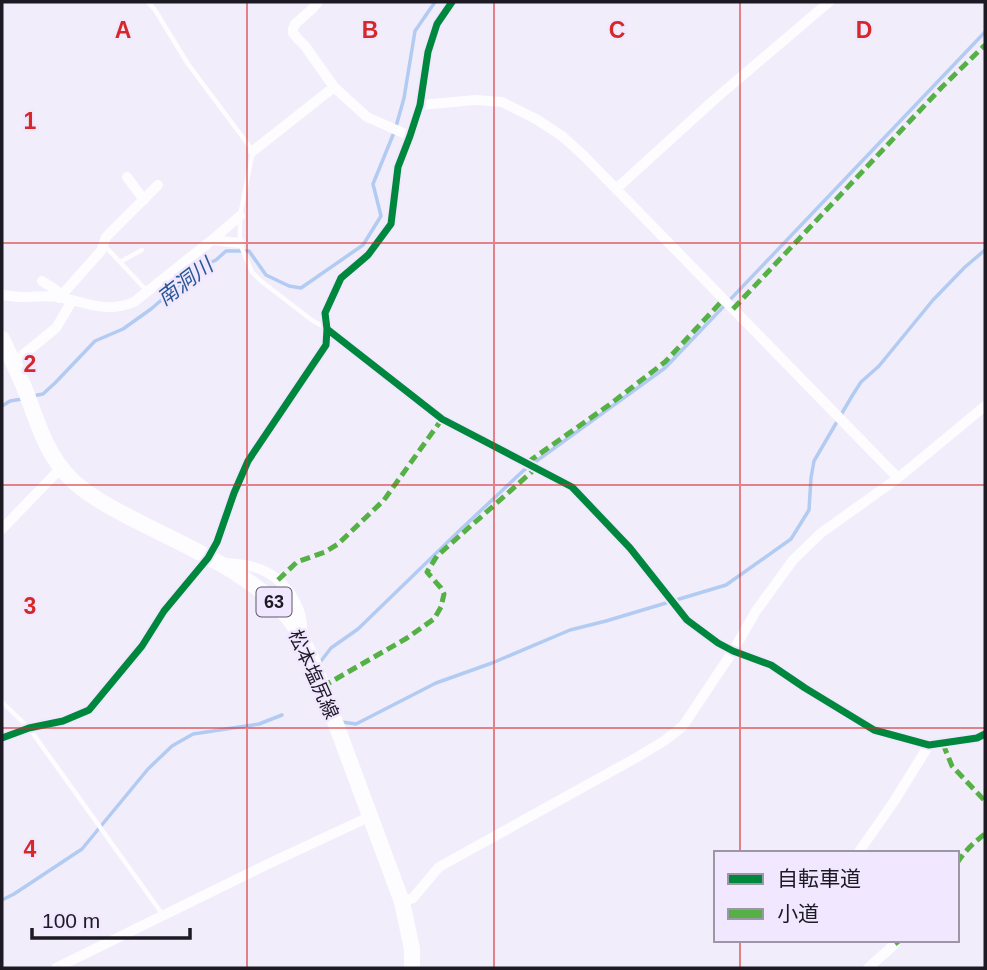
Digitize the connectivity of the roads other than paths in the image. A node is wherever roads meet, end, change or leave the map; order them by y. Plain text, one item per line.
1 (148, 2) edge
2 (318, 2) edge
3 (452, 2) edge
4 (830, 2) edge
5 (334, 87) junction
6 (420, 105) junction
7 (410, 136) junction
8 (253, 151) junction
9 (127, 177) dead end
10 (158, 185) dead end
11 (616, 189) junction
12 (144, 200) junction
13 (240, 216) junction
14 (212, 240) junction
15 (240, 243) junction
16 (103, 244) junction
17 (142, 250) dead end
18 (120, 262) junction
19 (42, 281) dead end
20 (148, 291) junction
21 (2, 295) edge
22 (59, 298) junction
23 (72, 301) junction
24 (327, 329) junction
25 (2, 339) edge
26 (13, 363) junction
27 (985, 406) edge
28 (61, 468) junction
29 (898, 478) junction
30 (2, 529) edge
31 (212, 561) junction
32 (733, 651) junction
33 (2, 702) edge
34 (29, 728) junction
35 (985, 734) edge
36 (2, 738) edge
37 (929, 745) junction
38 (371, 816) junction
39 (859, 851) edge
40 (402, 902) junction
41 (163, 915) junction
42 (893, 942) edge
43 (56, 968) edge
44 (412, 968) edge
45 (867, 968) edge

1 - 8 lane
2 - 5 street
3 - 6 street
4 - 11 street
5 - 7 street
5 - 8 street
6 - 7 street
6 - 11 street
7 - 24 street
8 - 13 lane
9 - 12 street
10 - 12 street
11 - 29 street
12 - 16 street
13 - 14 street
13 - 15 lane
14 - 15 street
14 - 20 street
15 - 24 lane
16 - 18 lane
16 - 22 street
17 - 18 lane
18 - 20 lane
19 - 22 street
20 - 23 street
21 - 22 street
22 - 23 street
23 - 26 street
24 - 31 street
24 - 32 street
25 - 26 main road, 松本塩尻線 / 63
26 - 28 main road, 松本塩尻線 / 63
27 - 29 street
28 - 30 street
28 - 31 main road, 松本塩尻線 / 63
29 - 32 street
31 - 34 street
31 - 38 main road, 松本塩尻線 / 63
32 - 37 street
32 - 40 street
33 - 34 lane
34 - 36 street
34 - 41 lane
35 - 37 street
37 - 39 street
38 - 40 main road, 松本塩尻線 / 63
38 - 41 street
40 - 44 main road, 松本塩尻線 / 63
41 - 43 street
42 - 45 street

